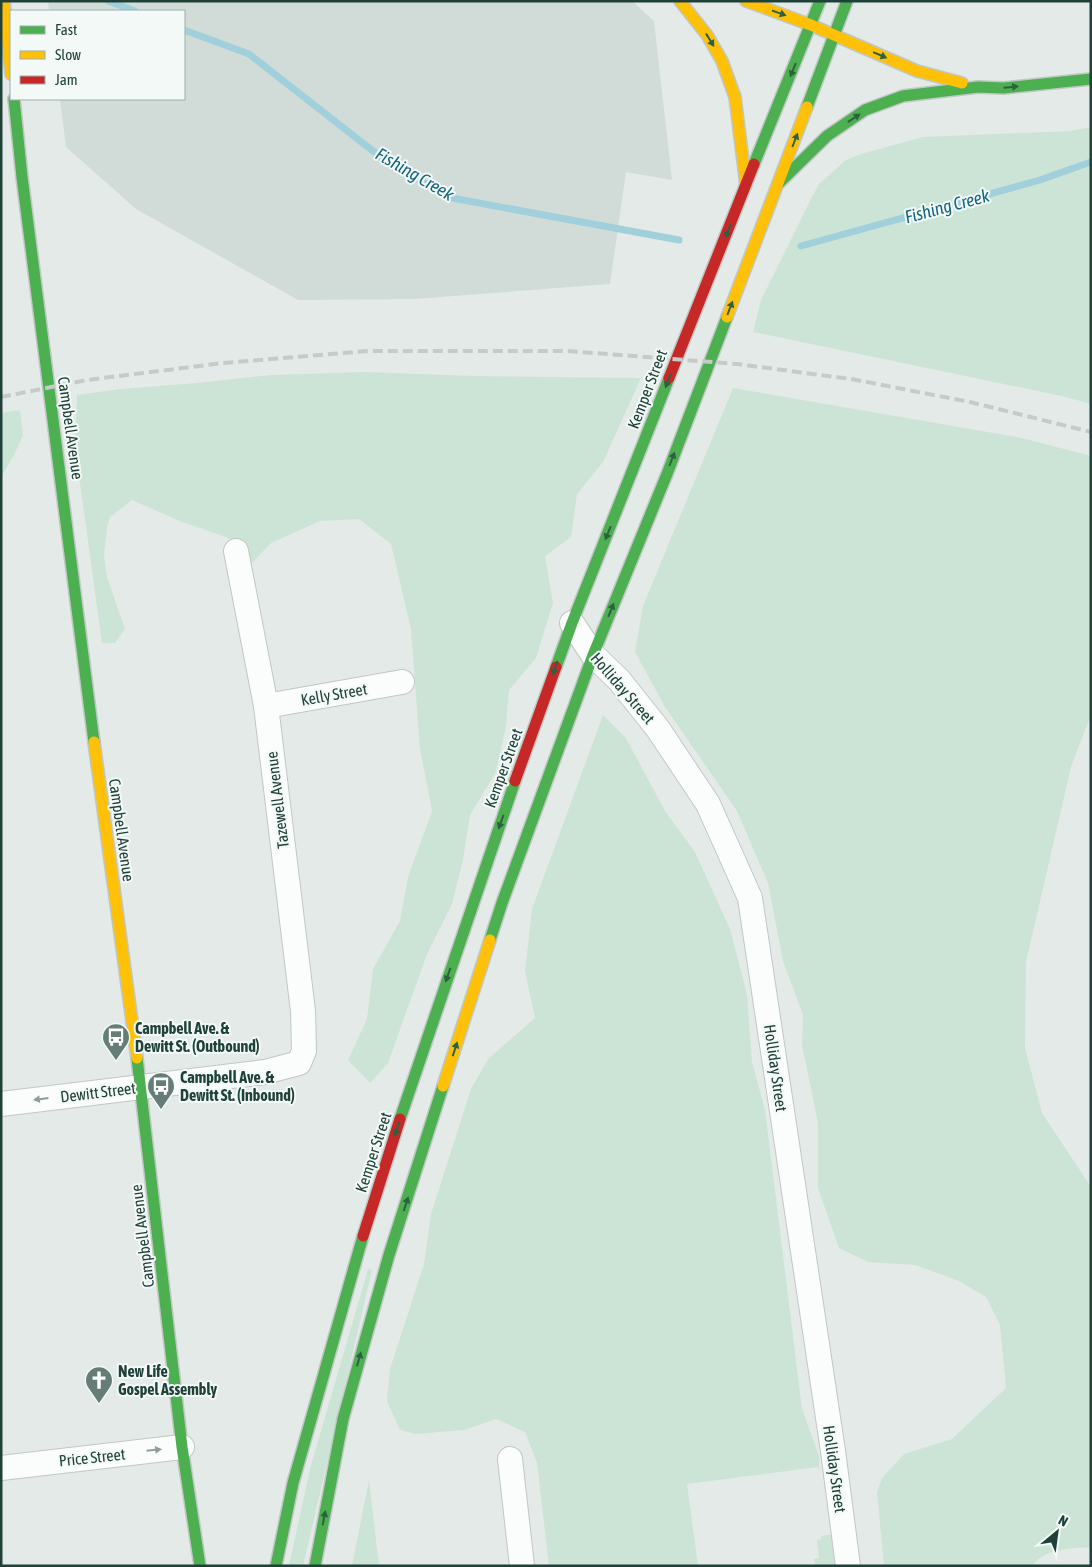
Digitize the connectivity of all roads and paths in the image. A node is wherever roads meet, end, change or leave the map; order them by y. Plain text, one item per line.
1 (680, 1) edge
2 (746, 1) edge
3 (820, 1) edge
4 (848, 1) edge
5 (4, 2) edge
6 (811, 25) junction
7 (835, 36) junction
8 (10, 64) edge
9 (1091, 79) edge
10 (978, 87) junction
11 (14, 100) edge
12 (778, 184) junction
13 (746, 185) junction
14 (236, 551) dead end
15 (572, 622) junction
16 (593, 655) junction
17 (402, 682) dead end
18 (266, 706) junction
19 (304, 1050) joint
20 (141, 1087) junction
21 (1, 1104) edge
22 (182, 1447) junction
23 (510, 1459) dead end
24 (1, 1468) edge
25 (200, 1566) edge
26 (276, 1566) edge
27 (315, 1566) edge
28 (522, 1566) edge
29 (848, 1566) edge

1 -> 13 main road
2 -> 6 main road
3 - 6 main road, Kemper Street
4 - 7 main road
5 - 8 main road
6 - 7 main road
6 -> 13 main road, Kemper Street
7 -> 10 main road
12 -> 7 main road
10 -> 9 main road
12 -> 10 main road
11 - 20 main road, Campbell Avenue
16 -> 12 main road
13 -> 15 main road, Kemper Street
14 - 18 street, Tazewell Avenue
15 - 16 street, Holliday Street
15 -> 26 main road, Kemper Street
27 -> 16 main road
16 - 29 street, Holliday Street
17 - 18 street, Kelly Street
18 - 19 street, Tazewell Avenue
19 - 20 street, Dewitt Street
20 -> 21 street, Dewitt Street
20 - 22 main road, Campbell Avenue
24 -> 22 street, Price Street
22 - 25 main road, Campbell Avenue
23 - 28 street

